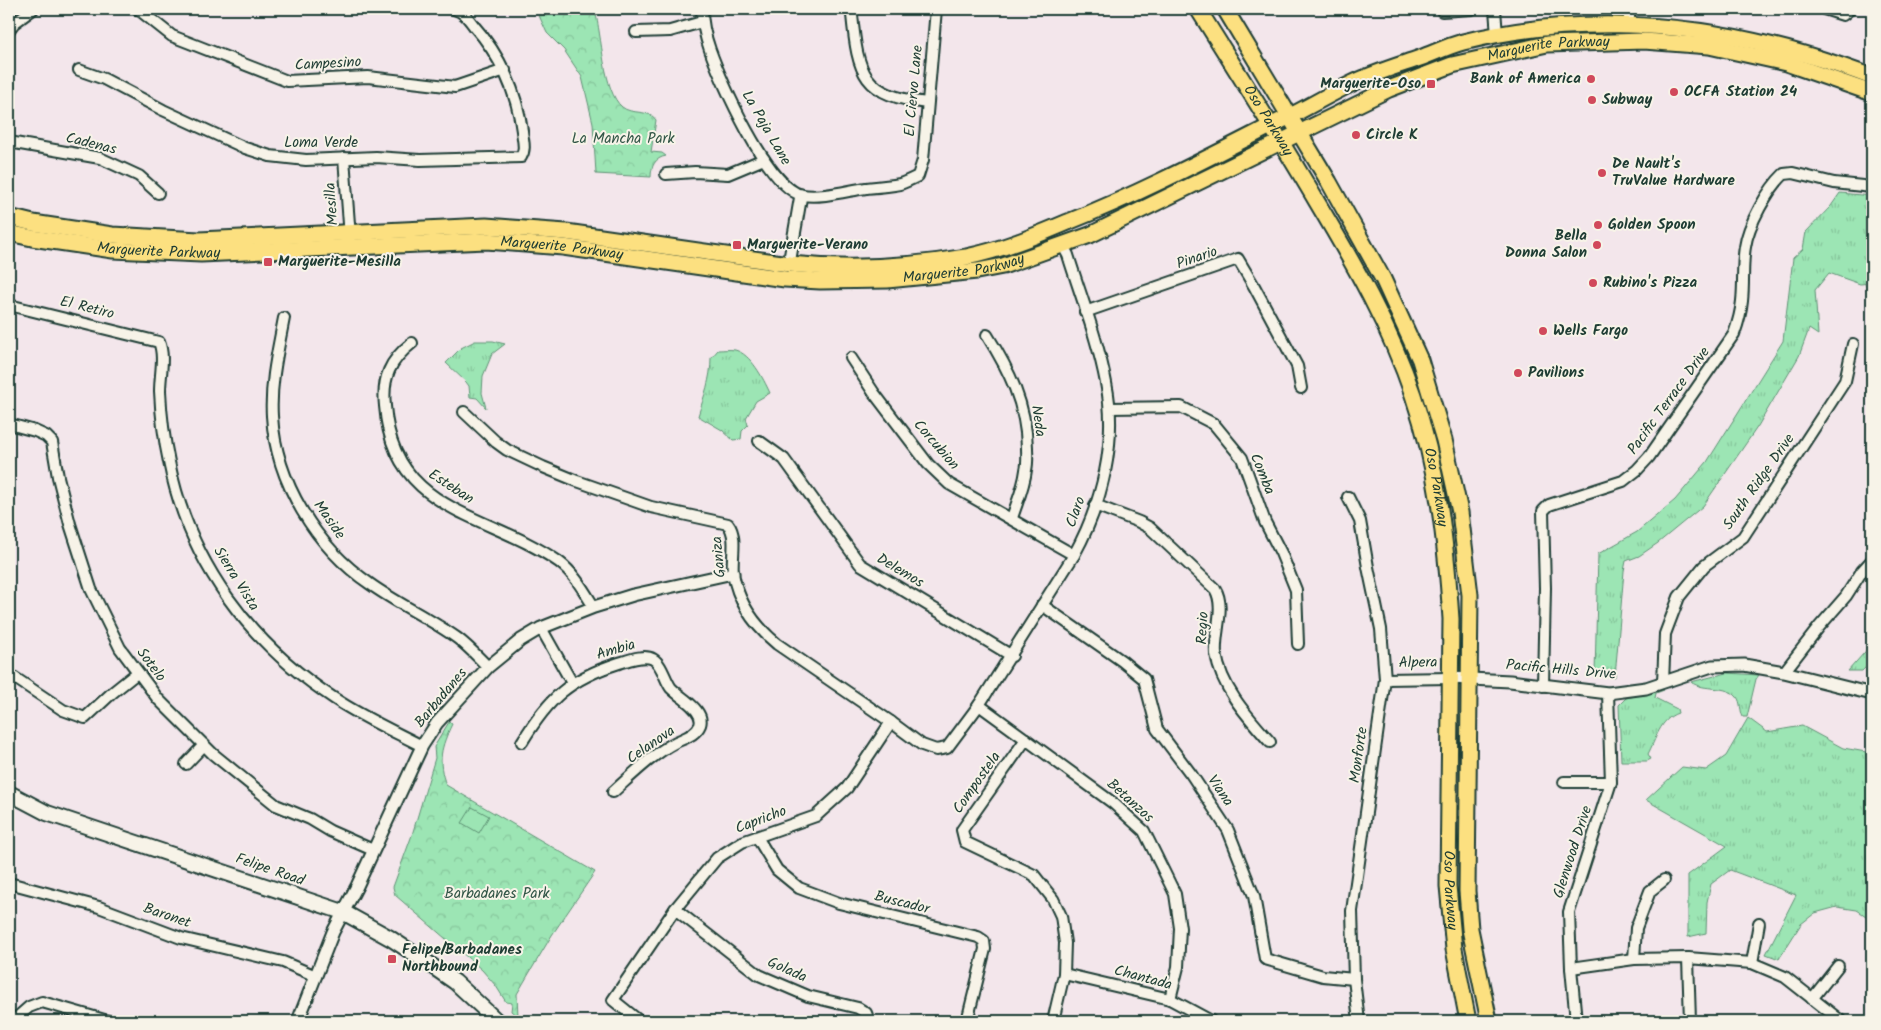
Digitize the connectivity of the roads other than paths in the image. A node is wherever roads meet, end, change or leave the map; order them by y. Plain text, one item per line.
1 (33, 9) edge
2 (138, 9) edge
3 (454, 9) edge
4 (702, 9) edge
5 (936, 9) edge
6 (1198, 9) edge
7 (1225, 9) edge
8 (1472, 9) edge
9 (1495, 9) edge
10 (1629, 9) edge
11 (1824, 9) edge
12 (1850, 9) edge
13 (1442, 11) dead end
14 (852, 15) dead end
15 (702, 22) junction
16 (1630, 26) junction
17 (9, 30) edge
18 (636, 32) dead end
19 (1497, 35) junction
20 (79, 70) dead end
21 (505, 70) junction
22 (1872, 77) edge
23 (1872, 93) edge
24 (927, 103) junction
25 (1289, 117) junction
26 (1271, 126) junction
27 (1298, 132) junction
28 (1281, 141) junction
29 (9, 142) edge
30 (344, 158) junction
31 (764, 160) junction
32 (666, 174) dead end
33 (1872, 188) edge
34 (158, 192) dead end
35 (801, 195) junction
36 (9, 217) edge
37 (9, 233) edge
38 (350, 239) junction
39 (1062, 244) junction
40 (789, 264) junction
41 (9, 305) edge
42 (1085, 312) junction
43 (284, 318) dead end
44 (987, 335) dead end
45 (159, 342) joint
46 (412, 343) dead end
47 (1853, 344) dead end
48 (851, 358) dead end
49 (1301, 388) dead end
50 (1110, 408) junction
51 (464, 412) dead end
52 (9, 424) edge
53 (759, 441) dead end
54 (1348, 497) dead end
55 (1096, 505) junction
56 (1012, 518) junction
57 (1074, 555) junction
58 (1872, 560) edge
59 (733, 573) junction
60 (1042, 605) junction
61 (594, 606) junction
62 (541, 628) junction
63 (1298, 644) dead end
64 (1012, 656) junction
65 (488, 667) junction
66 (1784, 672) junction
67 (137, 673) junction
68 (9, 674) edge
69 (1451, 678) junction
70 (1469, 678) junction
71 (1385, 679) junction
72 (1662, 682) junction
73 (572, 683) junction
74 (1543, 686) junction
75 (1608, 693) junction
76 (1872, 694) edge
77 (979, 706) junction
78 (701, 719) joint
79 (891, 722) junction
80 (1026, 739) junction
81 (522, 742) dead end
82 (1270, 742) dead end
83 (204, 746) junction
84 (422, 746) junction
85 (936, 750) joint
86 (186, 764) dead end
87 (1564, 782) dead end
88 (1611, 782) junction
89 (613, 792) dead end
90 (9, 793) edge
91 (757, 837) junction
92 (373, 850) junction
93 (1664, 880) dead end
94 (9, 883) edge
95 (675, 909) junction
96 (343, 912) junction
97 (1759, 923) dead end
98 (1688, 958) junction
99 (1634, 959) junction
100 (1752, 964) junction
101 (1838, 966) dead end
102 (1571, 968) junction
103 (1064, 974) junction
104 (316, 976) junction
105 (1354, 979) junction
106 (1170, 999) junction
107 (1812, 999) junction
108 (13, 1021) edge
109 (108, 1021) edge
110 (298, 1021) edge
111 (497, 1021) edge
112 (639, 1021) edge
113 (869, 1021) edge
114 (967, 1021) edge
115 (1053, 1021) edge
116 (1211, 1021) edge
117 (1359, 1021) edge
118 (1468, 1021) edge
119 (1489, 1021) edge
120 (1576, 1021) edge
121 (1690, 1021) edge
122 (1841, 1021) edge

1 - 17 street
2 - 21 street, Campesino
3 - 21 street
4 - 15 street, La Paja Lane
5 - 24 street, El Ciervo Lane
6 - 26 main road, Oso Parkway
7 - 25 main road, Oso Parkway
8 - 13 street
9 - 19 street
10 - 16 street
11 - 12 street
14 - 24 street
15 - 18 street
15 - 31 street, La Paja Lane
16 - 19 main road, Marguerite Parkway
16 - 22 main road, Marguerite Parkway
19 - 25 main road, Marguerite Parkway
20 - 30 street, Loma Verde
21 - 30 street, Loma Verde
23 - 27 main road, Marguerite Parkway
24 - 35 street, El Ciervo Lane
25 - 26 main road, Marguerite Parkway
25 - 27 main road, Oso Parkway
26 - 28 main road, Oso Parkway
26 - 40 main road, Marguerite Parkway
27 - 28 main road, Marguerite Parkway
27 - 70 main road, Oso Parkway
28 - 39 main road, Marguerite Parkway
28 - 69 main road, Oso Parkway
29 - 34 street, Cadenas
30 - 38 street, Mesilla
31 - 32 street
31 - 35 street, La Paja Lane
33 - 74 street, Pacific Terrace Drive
35 - 40 street
36 - 38 main road, Marguerite Parkway
37 - 38 main road, Marguerite Parkway
38 - 39 main road, Marguerite Parkway
38 - 40 main road, Marguerite Parkway
39 - 42 street, Claro
41 - 45 street, El Retiro
42 - 49 street, Pinario
42 - 50 street, Claro
43 - 65 street, Maside
44 - 56 street, Neda
45 - 84 street, Sierra Vista
46 - 61 street, Esteban
47 - 72 street, South Ridge Drive
48 - 56 street, Corcubion
50 - 55 street, Claro
50 - 63 street, Comba
51 - 59 street, Ganiza
52 - 67 street, Sotelo
53 - 64 street, Delemos
54 - 71 street, Monforte
55 - 57 street, Claro
55 - 82 street, Regio
56 - 57 street, Corcubion
57 - 60 street, Claro
58 - 66 street
59 - 61 street, Barbadanes
59 - 79 street, Ganiza
60 - 64 street, Claro
60 - 105 street, Viana
61 - 62 street, Barbadanes
62 - 65 street, Barbadanes
62 - 73 street
64 - 77 street, Claro
65 - 84 street, Barbadanes
66 - 72 street, Pacific Hills Drive
66 - 76 street, Pacific Hills Drive
67 - 68 street
67 - 83 street, Sotelo
69 - 70 street, Pacific Hills Drive
69 - 71 street, Alpera
69 - 118 main road, Oso Parkway
70 - 74 street, Pacific Hills Drive
70 - 119 main road, Oso Parkway
71 - 105 street, Monforte
72 - 75 street, Pacific Hills Drive
73 - 78 street, Ambia
73 - 81 street, Ambia
74 - 75 street, Pacific Hills Drive
75 - 88 street, Glenwood Drive
77 - 80 street, Betanzos
77 - 85 street, Claro
78 - 89 street, Celanova
79 - 85 street, Ganiza
79 - 91 street, Capricho
80 - 103 street, Compostela
80 - 106 street, Betanzos
83 - 86 street
83 - 92 street, Sotelo
84 - 92 street, Barbadanes
87 - 88 street
88 - 102 street, Glenwood Drive
90 - 96 main road, Felipe Road
91 - 95 street, Capricho
91 - 114 street, Buscador
92 - 96 street, Barbadanes
93 - 99 street
94 - 104 street, Baronet
95 - 112 street, Capricho
95 - 113 street, Golada
96 - 104 street, Barbadanes
96 - 111 main road, Felipe Road
97 - 100 street
98 - 99 street
98 - 100 street
98 - 121 street
99 - 102 street
100 - 107 street
101 - 107 street
102 - 120 street, Glenwood Drive
103 - 106 street, Chantada
103 - 115 street
104 - 110 street, Barbadanes
105 - 117 street, Monforte
106 - 116 street, Chantada
107 - 122 street
108 - 109 street

